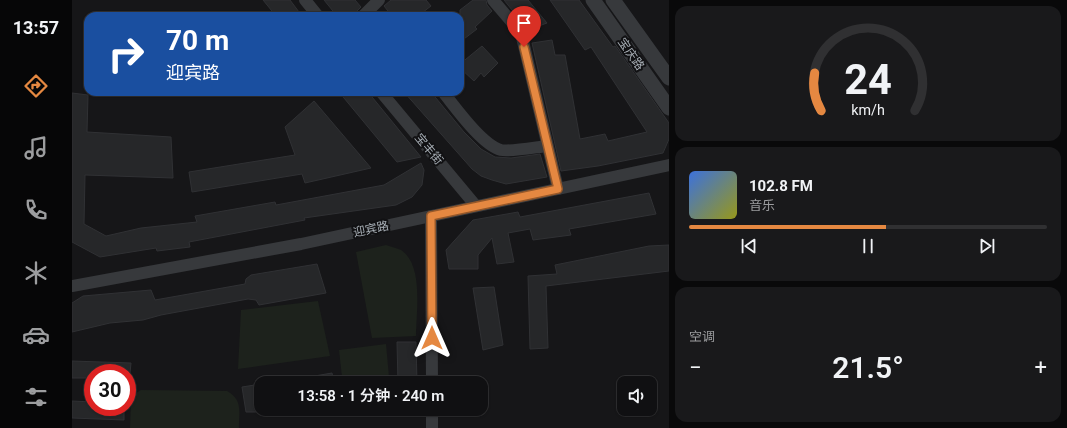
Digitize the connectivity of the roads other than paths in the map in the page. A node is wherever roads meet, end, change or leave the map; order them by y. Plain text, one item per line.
1 (305, 0) edge
2 (493, 0) edge
3 (593, 0) edge
4 (613, 0) edge
5 (315, 12) edge
6 (669, 78) edge
7 (384, 96) edge
8 (446, 96) edge
9 (669, 108) edge
10 (547, 146) junction
11 (669, 164) edge
12 (558, 189) junction
13 (476, 206) junction
14 (431, 216) junction
15 (72, 286) edge
16 (432, 376) edge
17 (432, 416) edge
18 (432, 428) edge

1 - 5 street
2 - 10 street
3 - 9 street, 宝庆路
4 - 6 street, 宝庆路
7 - 13 street, 宝丰街
8 - 10 street
10 - 12 street
11 - 12 street, 迎宾路
12 - 13 street, 迎宾路
13 - 14 street, 迎宾路
14 - 15 street, 迎宾路
14 - 16 street
17 - 18 street

